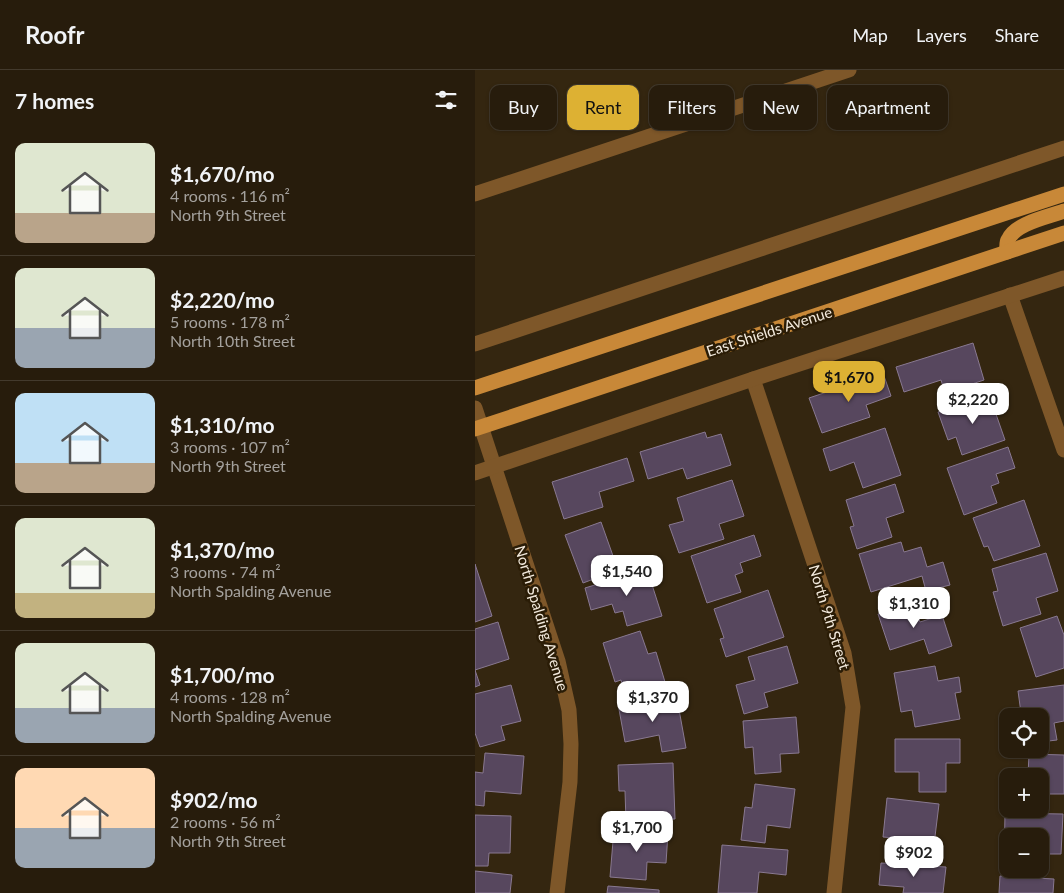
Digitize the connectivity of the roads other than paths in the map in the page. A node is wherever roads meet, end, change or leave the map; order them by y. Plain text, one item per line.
1 (849, 70) edge
2 (1064, 148) edge
3 (475, 194) edge
4 (1064, 194) edge
5 (1064, 212) edge
6 (1064, 233) edge
7 (1007, 252) junction
8 (1064, 278) edge
9 (1010, 295) junction
10 (475, 344) edge
11 (753, 379) junction
12 (475, 388) edge
13 (475, 408) edge
14 (478, 428) edge
15 (1064, 450) edge
16 (494, 466) junction
17 (475, 473) edge
18 (557, 893) edge
19 (834, 893) edge

1 - 3 street
2 - 10 street
4 - 12 main road
5 - 7 main road
6 - 7 main road, East Shields Avenue
7 - 14 main road, East Shields Avenue
8 - 9 street
9 - 11 street
9 - 15 street
11 - 16 street
11 - 19 street, North 9th Street
13 - 14 street, North Spalding Avenue
14 - 16 street, North Spalding Avenue
16 - 17 street
16 - 18 street, North Spalding Avenue

